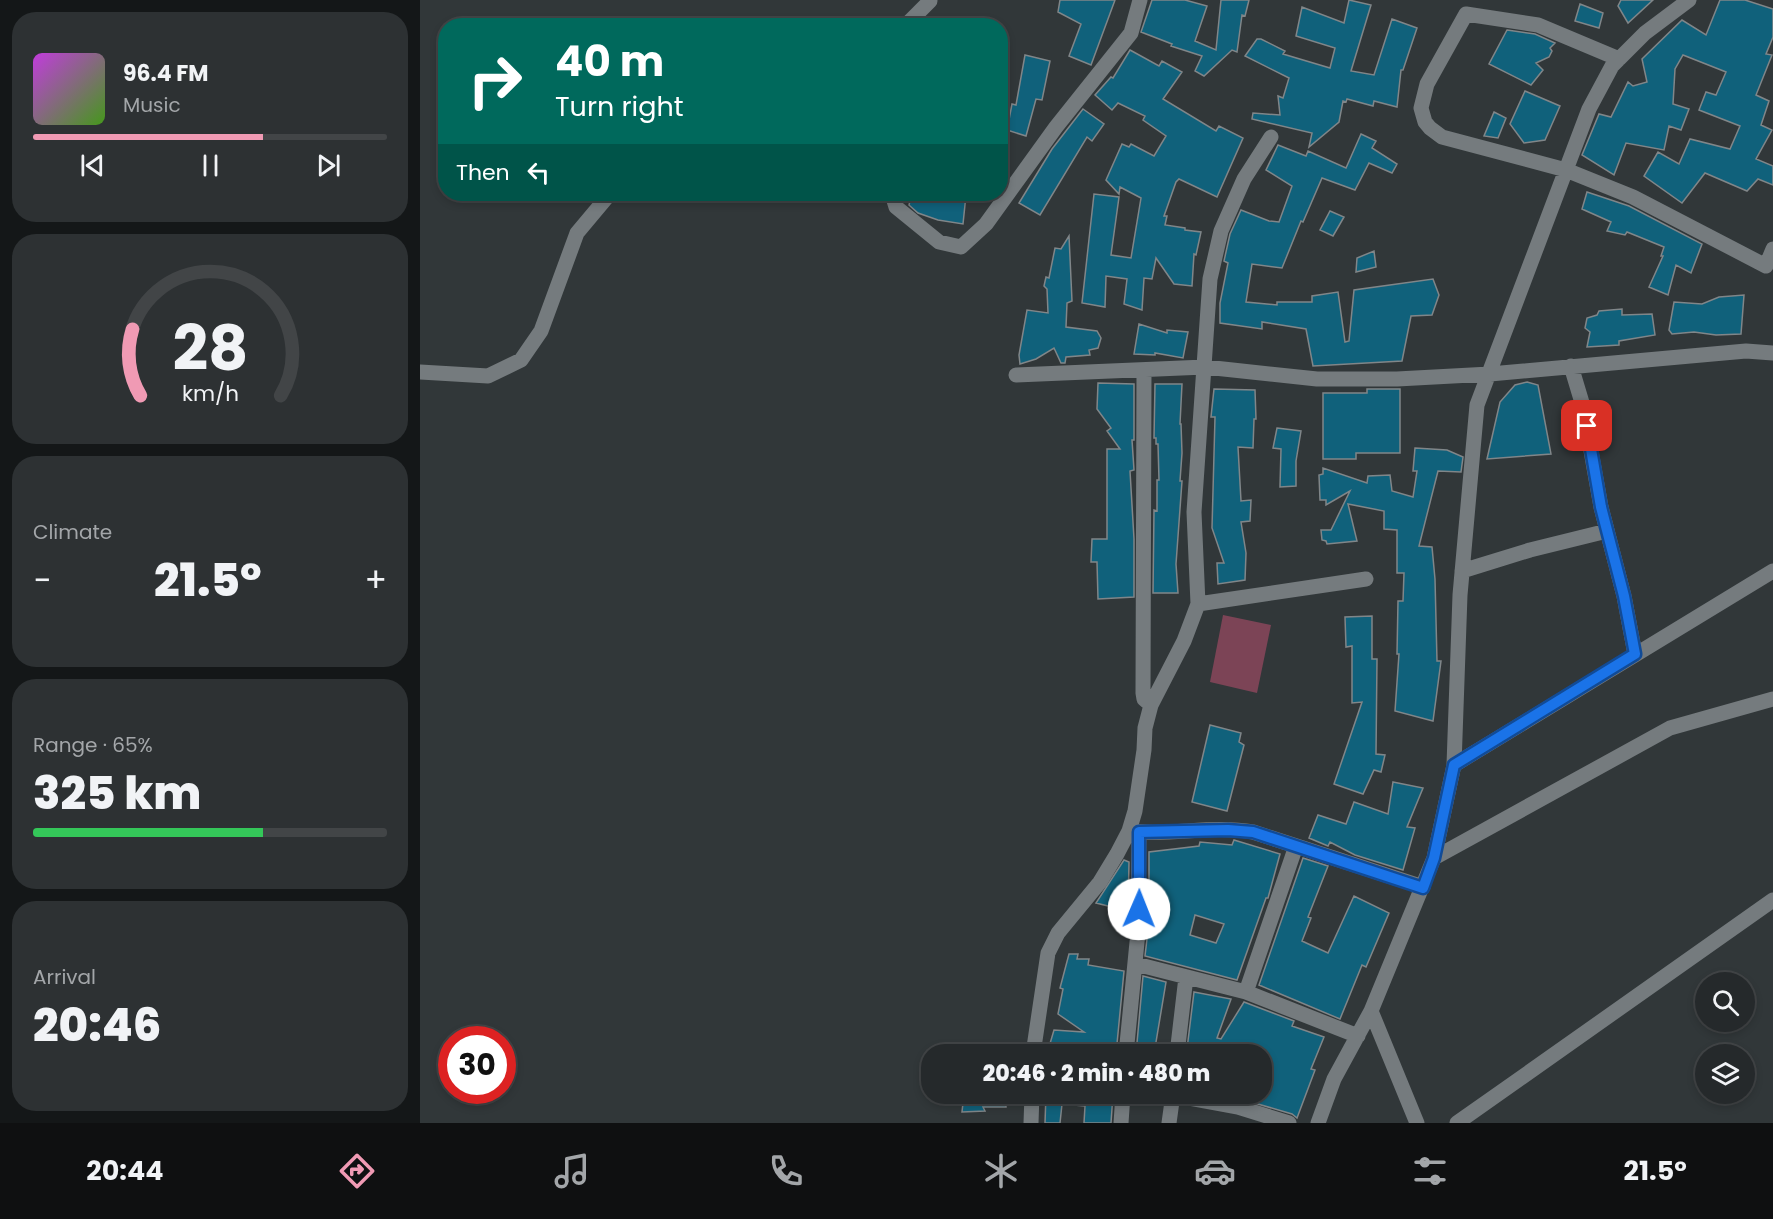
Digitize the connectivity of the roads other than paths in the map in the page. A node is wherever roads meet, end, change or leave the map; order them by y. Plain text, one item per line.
1 (930, 0) edge
2 (1140, 0) edge
3 (1689, 0) edge
4 (913, 18) edge
5 (923, 18) edge
6 (1619, 59) junction
7 (1271, 137) dead end
8 (1566, 170) junction
9 (1008, 194) edge
10 (604, 201) edge
11 (894, 201) edge
12 (1003, 201) edge
13 (1773, 249) edge
14 (1769, 268) edge
15 (1773, 353) edge
16 (1571, 366) junction
17 (1205, 367) junction
18 (1144, 370) junction
19 (420, 372) edge
20 (1490, 374) junction
21 (1016, 375) dead end
22 (1607, 531) junction
23 (1773, 571) edge
24 (1462, 572) junction
25 (1366, 579) dead end
26 (1198, 604) junction
27 (1635, 654) junction
28 (1773, 699) edge
29 (1151, 705) junction
30 (1454, 765) junction
31 (1134, 831) junction
32 (1296, 846) junction
33 (1434, 858) junction
34 (1423, 888) junction
35 (1773, 900) edge
36 (1136, 964) junction
37 (1186, 977) junction
38 (1246, 992) junction
39 (1371, 1011) junction
40 (1358, 1036) junction
41 (1034, 1044) edge
42 (1127, 1044) edge
43 (1178, 1044) edge
44 (1032, 1104) edge
45 (1122, 1104) edge
46 (1172, 1104) edge
47 (1223, 1104) edge
48 (1031, 1123) edge
49 (1121, 1123) edge
50 (1169, 1123) edge
51 (1289, 1123) edge
52 (1318, 1123) edge
53 (1417, 1123) edge
54 (1456, 1123) edge

1 - 4 street
1 - 5 street
2 - 9 street
3 - 6 street
6 - 8 street
6 - 8 street
7 - 17 street
8 - 14 street
8 - 20 street
10 - 19 street
11 - 12 street
13 - 14 street
15 - 16 street
16 - 20 street
16 - 22 street
17 - 18 street
17 - 20 street
17 - 26 street
18 - 21 street
18 - 29 street
20 - 24 street
22 - 24 street
22 - 27 street
23 - 27 street
24 - 30 street
25 - 26 street
26 - 29 street
27 - 30 street
28 - 33 street
29 - 31 street
30 - 33 street
31 - 32 street
31 - 36 street
31 - 41 street
32 - 34 street
32 - 38 street
33 - 34 street
34 - 39 street
35 - 54 street
36 - 37 street
36 - 42 street
37 - 38 street
37 - 43 street
38 - 40 street
39 - 40 street
39 - 53 street
40 - 52 street
44 - 48 street
45 - 49 street
46 - 50 street
47 - 51 street

